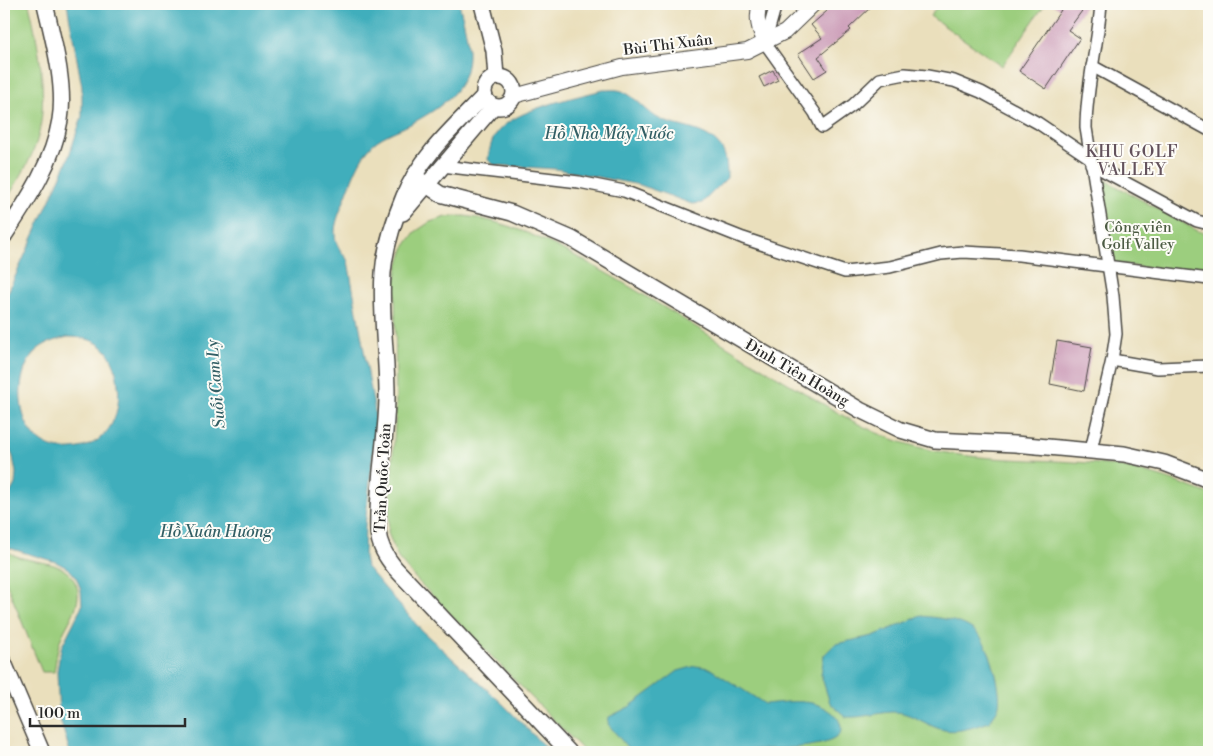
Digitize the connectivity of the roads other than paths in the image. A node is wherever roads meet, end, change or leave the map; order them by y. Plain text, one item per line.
1 (45, 4) edge
2 (482, 4) edge
3 (760, 4) edge
4 (776, 4) edge
5 (814, 4) edge
6 (1101, 4) edge
7 (765, 43) junction
8 (1092, 66) junction
9 (496, 77) junction
10 (514, 96) junction
11 (488, 101) junction
12 (1209, 130) edge
13 (1091, 161) junction
14 (442, 166) junction
15 (420, 180) junction
16 (1209, 224) edge
17 (4, 236) edge
18 (1109, 268) junction
19 (1209, 279) edge
20 (1112, 360) junction
21 (1209, 366) edge
22 (1091, 450) junction
23 (1209, 480) edge
24 (4, 663) edge
25 (42, 752) edge
26 (569, 752) edge

1 - 17 main road
2 - 9 main road
3 - 7 street
4 - 7 street
5 - 7 street, Bùi Thị Xuân
6 - 8 street
7 - 10 street, Bùi Thị Xuân
7 - 13 street
8 - 12 street
8 - 13 street
9 - 10 main road
9 - 11 main road
10 - 11 main road
11 - 14 main road, Trần Quốc Toản
11 - 15 main road, Trần Quốc Toản
13 - 16 street
13 - 18 street
14 - 15 main road, Trần Quốc Toản
14 - 18 street
15 - 22 main road, Đinh Tiên Hoàng
15 - 26 main road, Trần Quốc Toản
18 - 19 street
18 - 20 street
20 - 21 street
20 - 22 street
22 - 23 main road, Đinh Tiên Hoàng
24 - 25 main road

